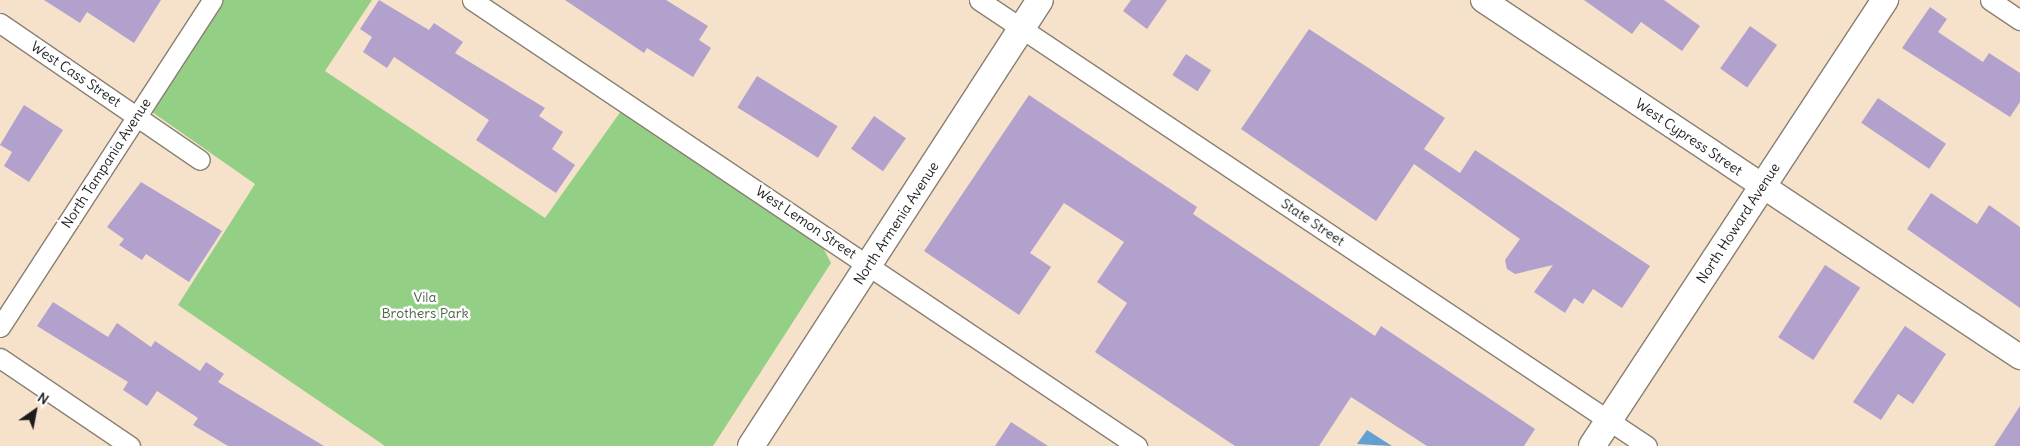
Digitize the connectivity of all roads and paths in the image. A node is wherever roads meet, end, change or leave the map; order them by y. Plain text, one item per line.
1 (212, 0) edge
2 (472, 0) edge
3 (978, 0) edge
4 (1040, 0) edge
5 (1483, 0) edge
6 (1885, 0) edge
7 (1990, 0) edge
8 (2020, 20) edge
9 (0, 23) edge
10 (1022, 28) junction
11 (137, 115) junction
12 (200, 160) dead end
13 (1762, 186) junction
14 (870, 264) junction
15 (0, 326) edge
16 (2020, 357) edge
17 (0, 358) edge
18 (1608, 420) junction
19 (130, 446) edge
20 (751, 446) edge
21 (1137, 446) edge
22 (1592, 446) edge
23 (1647, 446) edge

1 - 11 street, North Tampania Avenue
2 - 14 street, West Lemon Street
3 - 10 street, State Street
4 - 10 main road, North Armenia Avenue
5 - 13 street, West Cypress Street
6 - 13 main road, North Howard Avenue
7 - 8 street
9 - 11 street, West Cass Street
10 - 14 main road, North Armenia Avenue
10 - 18 street, State Street
11 - 12 street, West Cass Street
11 - 15 street, North Tampania Avenue
13 - 16 street, West Cypress Street
13 - 18 main road, North Howard Avenue
14 - 20 main road, North Armenia Avenue
14 - 21 street, West Lemon Street
17 - 19 street
18 - 22 main road, North Howard Avenue
18 - 23 street, State Street

